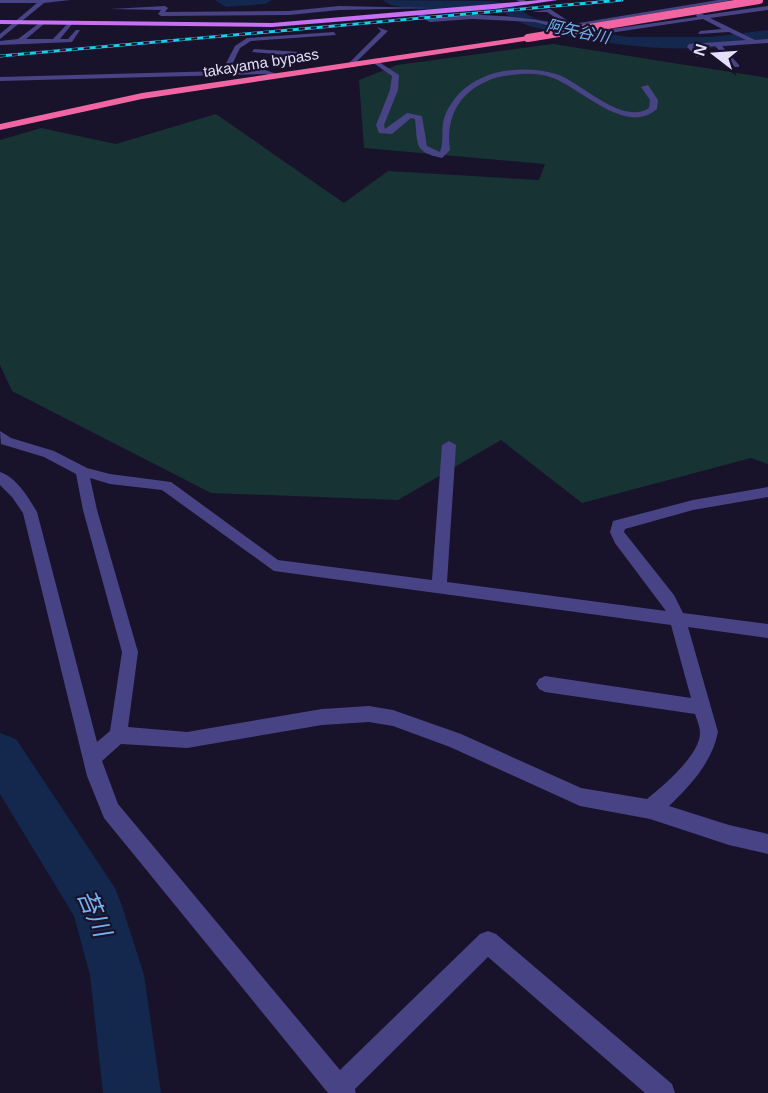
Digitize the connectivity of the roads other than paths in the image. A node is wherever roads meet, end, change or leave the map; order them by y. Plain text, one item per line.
1 (67, 0) edge
2 (519, 0) edge
3 (555, 0) edge
4 (668, 0) edge
5 (729, 0) edge
6 (759, 0) edge
7 (0, 1) edge
8 (43, 1) edge
9 (280, 3) dead end
10 (528, 4) junction
11 (199, 6) dead end
12 (429, 7) edge
13 (165, 8) junction
14 (683, 8) junction
15 (768, 8) edge
16 (114, 9) dead end
17 (535, 12) dead end
18 (282, 13) junction
19 (195, 14) junction
20 (399, 15) junction
21 (421, 16) junction
22 (634, 16) junction
23 (701, 16) junction
24 (678, 20) junction
25 (0, 22) edge
26 (664, 22) junction
27 (42, 23) junction
28 (70, 23) junction
29 (14, 25) junction
30 (186, 25) junction
31 (572, 25) junction
32 (587, 25) dead end
33 (563, 27) junction
34 (0, 28) edge
35 (379, 28) dead end
36 (596, 30) joint
37 (729, 30) junction
38 (63, 32) junction
39 (334, 33) dead end
40 (294, 35) junction
41 (0, 37) edge
42 (528, 38) junction
43 (750, 40) junction
44 (21, 41) junction
45 (54, 42) junction
46 (767, 42) edge
47 (0, 43) edge
48 (717, 44) junction
49 (254, 51) dead end
50 (300, 54) junction
51 (697, 55) dead end
52 (374, 61) junction
53 (351, 64) junction
54 (737, 66) dead end
55 (305, 71) junction
56 (225, 73) junction
57 (275, 75) junction
58 (0, 79) edge
59 (645, 87) dead end
60 (0, 127) edge
61 (0, 435) edge
62 (449, 445) dead end
63 (82, 471) junction
64 (0, 477) edge
65 (768, 492) edge
66 (439, 588) junction
67 (678, 619) junction
68 (768, 631) edge
69 (545, 684) dead end
70 (701, 707) junction
71 (118, 735) junction
72 (92, 758) junction
73 (650, 809) junction
74 (768, 844) edge
75 (342, 1090) edge
76 (663, 1093) edge

1 - 8 street
2 - 10 street
3 - 10 main road
4 - 14 street
5 - 14 street
6 - 42 highway, bridge
7 - 8 street
8 - 29 street
9 - 18 street
10 - 12 main road
11 - 13 street
12 - 18 street
12 - 20 main road
12 - 21 street
13 - 16 street
13 - 19 street
14 - 22 street
14 - 23 street
15 - 23 street
17 - 31 street
18 - 19 street
19 - 30 street
20 - 21 street
20 - 30 main road
21 - 33 street
22 - 31 street
22 - 32 street
23 - 24 street
23 - 37 street
24 - 26 street
24 - 37 street
25 - 29 main road
26 - 33 street
26 - 36 street
27 - 28 main road
27 - 29 main road
27 - 44 street
28 - 30 main road
28 - 38 street
29 - 34 street
29 - 41 street
31 - 33 street
35 - 53 street
36 - 42 highway, bridge
37 - 43 street
38 - 45 street
38 - 45 street
39 - 40 street
40 - 50 street
40 - 56 street
42 - 52 highway, takayama bypass
43 - 46 street
43 - 48 street
44 - 45 street
44 - 47 street
48 - 51 street
48 - 54 street
49 - 50 street
50 - 55 street
52 - 53 highway, takayama bypass
52 - 59 street
53 - 55 highway, takayama bypass
55 - 57 highway, takayama bypass
56 - 57 street
56 - 58 street
57 - 60 highway, takayama bypass
61 - 63 street
62 - 66 street
63 - 66 street
63 - 71 street
64 - 72 street
65 - 67 street
66 - 67 street
67 - 68 street
67 - 70 street
69 - 70 street
70 - 73 street
71 - 72 street
71 - 73 street
72 - 75 street
73 - 74 street
75 - 76 street

